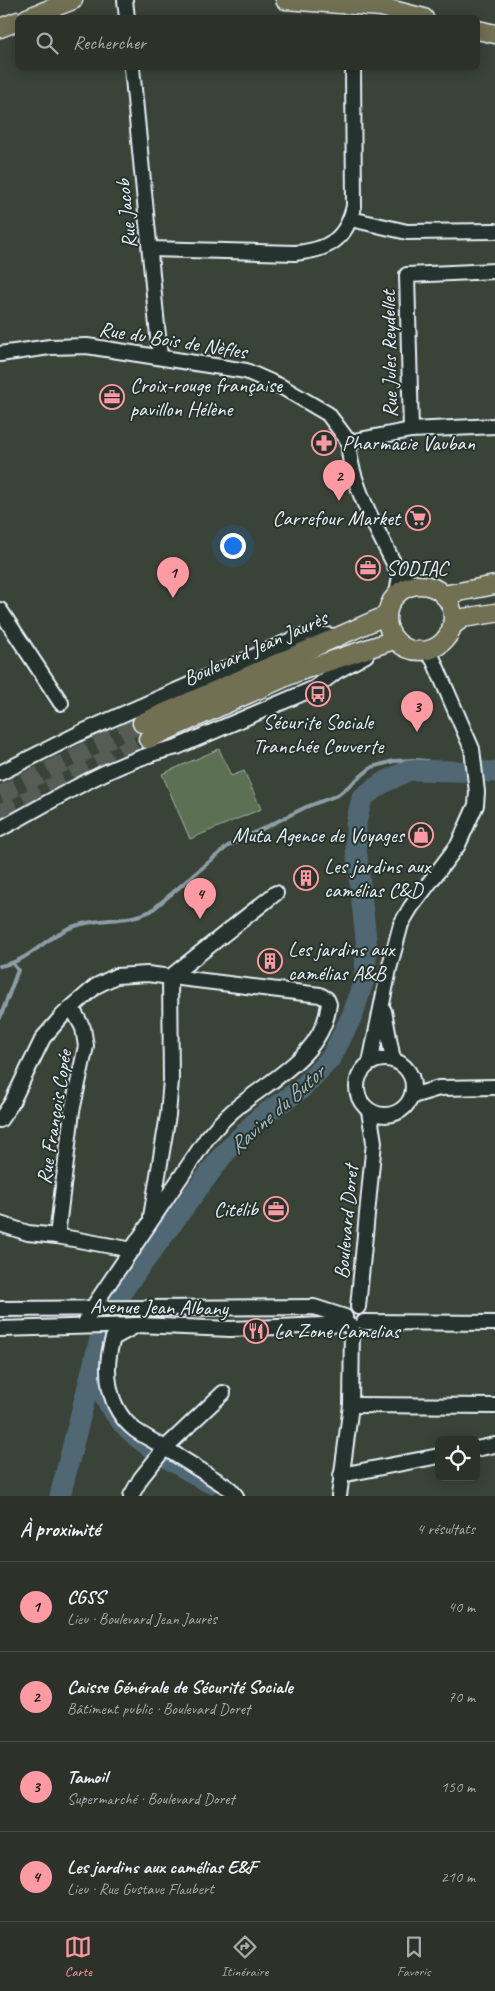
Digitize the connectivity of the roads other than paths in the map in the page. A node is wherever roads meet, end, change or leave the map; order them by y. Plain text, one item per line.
1 (73, 0) edge
2 (125, 0) edge
3 (285, 0) edge
4 (382, 4) edge
5 (352, 12) edge
6 (35, 15) edge
7 (127, 15) edge
8 (415, 15) edge
9 (15, 22) edge
10 (0, 28) edge
11 (480, 30) edge
12 (495, 34) edge
13 (132, 70) edge
14 (353, 70) edge
15 (351, 218) junction
16 (495, 231) edge
17 (150, 250) junction
18 (495, 271) edge
19 (0, 354) edge
20 (160, 356) junction
21 (495, 426) edge
22 (411, 430) junction
23 (349, 442) junction
24 (400, 576) junction
25 (495, 585) edge
26 (424, 586) junction
27 (398, 594) junction
28 (443, 595) junction
29 (0, 610) edge
30 (495, 613) edge
31 (387, 614) junction
32 (452, 626) junction
33 (334, 636) junction
34 (394, 640) junction
35 (432, 652) junction
36 (61, 703) dead end
37 (0, 773) edge
38 (0, 829) edge
39 (276, 894) dead end
40 (170, 977) junction
41 (383, 1003) junction
42 (72, 1008) junction
43 (393, 1060) junction
44 (370, 1063) junction
45 (412, 1077) junction
46 (495, 1087) edge
47 (439, 1088) junction
48 (412, 1096) junction
49 (369, 1111) junction
50 (389, 1115) junction
51 (0, 1120) edge
52 (374, 1142) junction
53 (150, 1222) junction
54 (0, 1224) edge
55 (57, 1236) junction
56 (133, 1250) junction
57 (96, 1307) junction
58 (0, 1309) edge
59 (495, 1317) edge
60 (355, 1319) junction
61 (495, 1324) edge
62 (87, 1325) junction
63 (138, 1325) junction
64 (0, 1329) edge
65 (223, 1393) dead end
66 (351, 1405) junction
67 (495, 1406) edge
68 (495, 1445) edge
69 (480, 1448) edge
70 (161, 1454) junction
71 (435, 1457) edge
72 (341, 1475) junction
73 (132, 1496) edge
74 (236, 1496) edge
75 (339, 1496) edge

1 - 6 main road
2 - 7 street
3 - 5 main road
4 - 5 main road
4 - 8 main road
9 - 10 main road
11 - 12 main road
13 - 17 street, Rue Jacob
14 - 15 street
15 - 16 street
15 - 17 street
17 - 20 street, Rue Jacob
18 - 22 street, Rue Jules Reydellet
19 - 20 street, Rue du Bois de Nèfles
20 - 23 street, Rue du Bois de Nèfles
21 - 22 street
22 - 23 street
23 - 24 street
24 - 26 street
24 - 27 street
25 - 28 main road
26 - 27 main road
26 - 28 main road
27 - 31 main road
28 - 32 main road
29 - 36 street
30 - 32 main road
31 - 33 main road, Boulevard Jean Jaurès
31 - 34 main road
32 - 35 main road
33 - 34 main road, Boulevard Jean Jaurès
33 - 37 street
34 - 35 main road
34 - 38 street
35 - 41 street
39 - 40 street
40 - 42 street
40 - 53 street
40 - 53 street
41 - 43 street
41 - 44 street
42 - 51 street
42 - 55 street, Rue François Copée
43 - 44 street
43 - 45 street
44 - 49 street
45 - 47 street
45 - 48 street
46 - 47 street
47 - 48 street
48 - 50 street
49 - 50 street
49 - 52 street, Boulevard Doret
50 - 52 street, Boulevard Doret
52 - 60 street, Boulevard Doret
53 - 56 street
54 - 55 street
55 - 56 street
56 - 57 street
57 - 58 street, Avenue Jean Albany
57 - 60 street, Avenue Jean Albany
57 - 62 street
59 - 60 street
60 - 61 street
60 - 63 street, Avenue Jean Albany
60 - 66 street, Boulevard Doret
62 - 63 street, Avenue Jean Albany
62 - 64 street, Avenue Jean Albany
63 - 70 street
65 - 70 street
66 - 67 street
66 - 72 street, Boulevard Doret
68 - 69 street
70 - 73 street
70 - 74 street
71 - 72 street
72 - 75 street, Boulevard Doret

